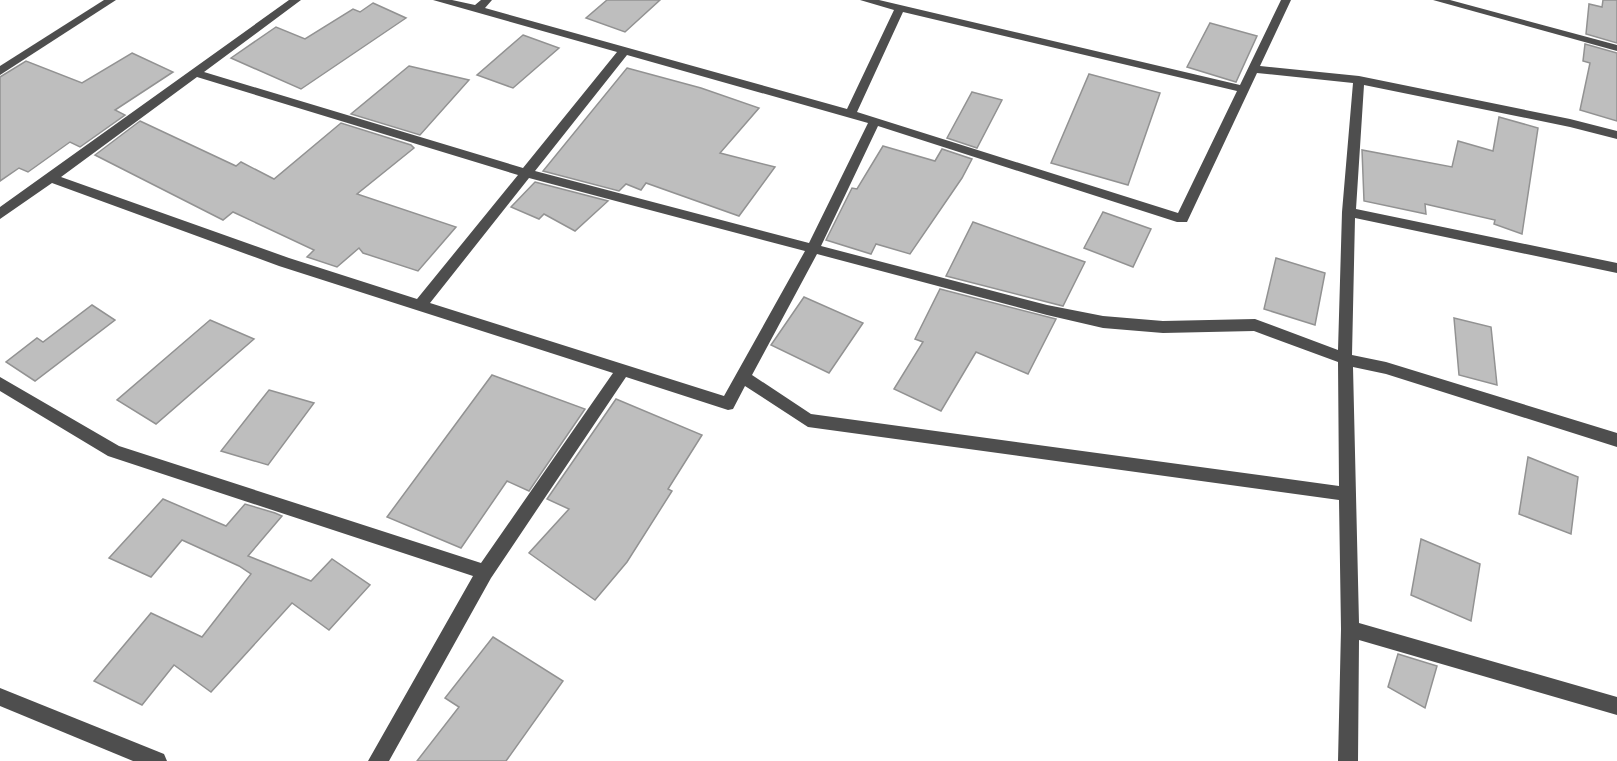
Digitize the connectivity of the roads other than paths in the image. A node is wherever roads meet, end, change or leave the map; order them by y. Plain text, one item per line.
1 (111, 0) edge
2 (296, 0) edge
3 (438, 0) edge
4 (487, 0) edge
5 (865, 0) edge
6 (1286, 0) edge
7 (1438, 0) edge
8 (900, 8) junction
9 (477, 9) junction
10 (1617, 48) edge
11 (624, 51) junction
12 (1253, 69) junction
13 (0, 71) edge
14 (195, 73) junction
15 (1359, 80) junction
16 (1243, 89) junction
17 (850, 114) junction
18 (875, 121) junction
19 (1617, 135) edge
20 (526, 172) junction
21 (51, 178) junction
22 (1349, 212) junction
23 (0, 214) edge
24 (814, 248) junction
25 (1617, 268) edge
26 (420, 305) junction
27 (1345, 359) junction
28 (624, 370) junction
29 (742, 377) junction
30 (0, 383) edge
31 (1617, 440) edge
32 (1348, 494) junction
33 (485, 572) junction
34 (1350, 628) junction
35 (0, 697) edge
36 (1617, 706) edge
37 (157, 761) edge
38 (378, 761) edge
39 (1348, 761) edge

1 - 13 street
2 - 14 street
3 - 9 street
4 - 9 street
5 - 8 street
6 - 12 street
7 - 10 street
8 - 16 street
8 - 17 street
9 - 11 street
11 - 17 street
11 - 20 street
12 - 15 street
12 - 16 street
14 - 20 street
14 - 21 street
15 - 19 street
15 - 22 street
16 - 18 street
17 - 18 street
18 - 24 street
20 - 24 street
20 - 26 street
21 - 23 street
21 - 26 street
22 - 25 street
22 - 27 street
24 - 27 street
24 - 29 street
26 - 28 street
27 - 31 street
27 - 32 street
28 - 29 street
28 - 33 street
29 - 32 street
30 - 33 street
32 - 34 street
33 - 38 street
34 - 36 street
34 - 39 street
35 - 37 street

